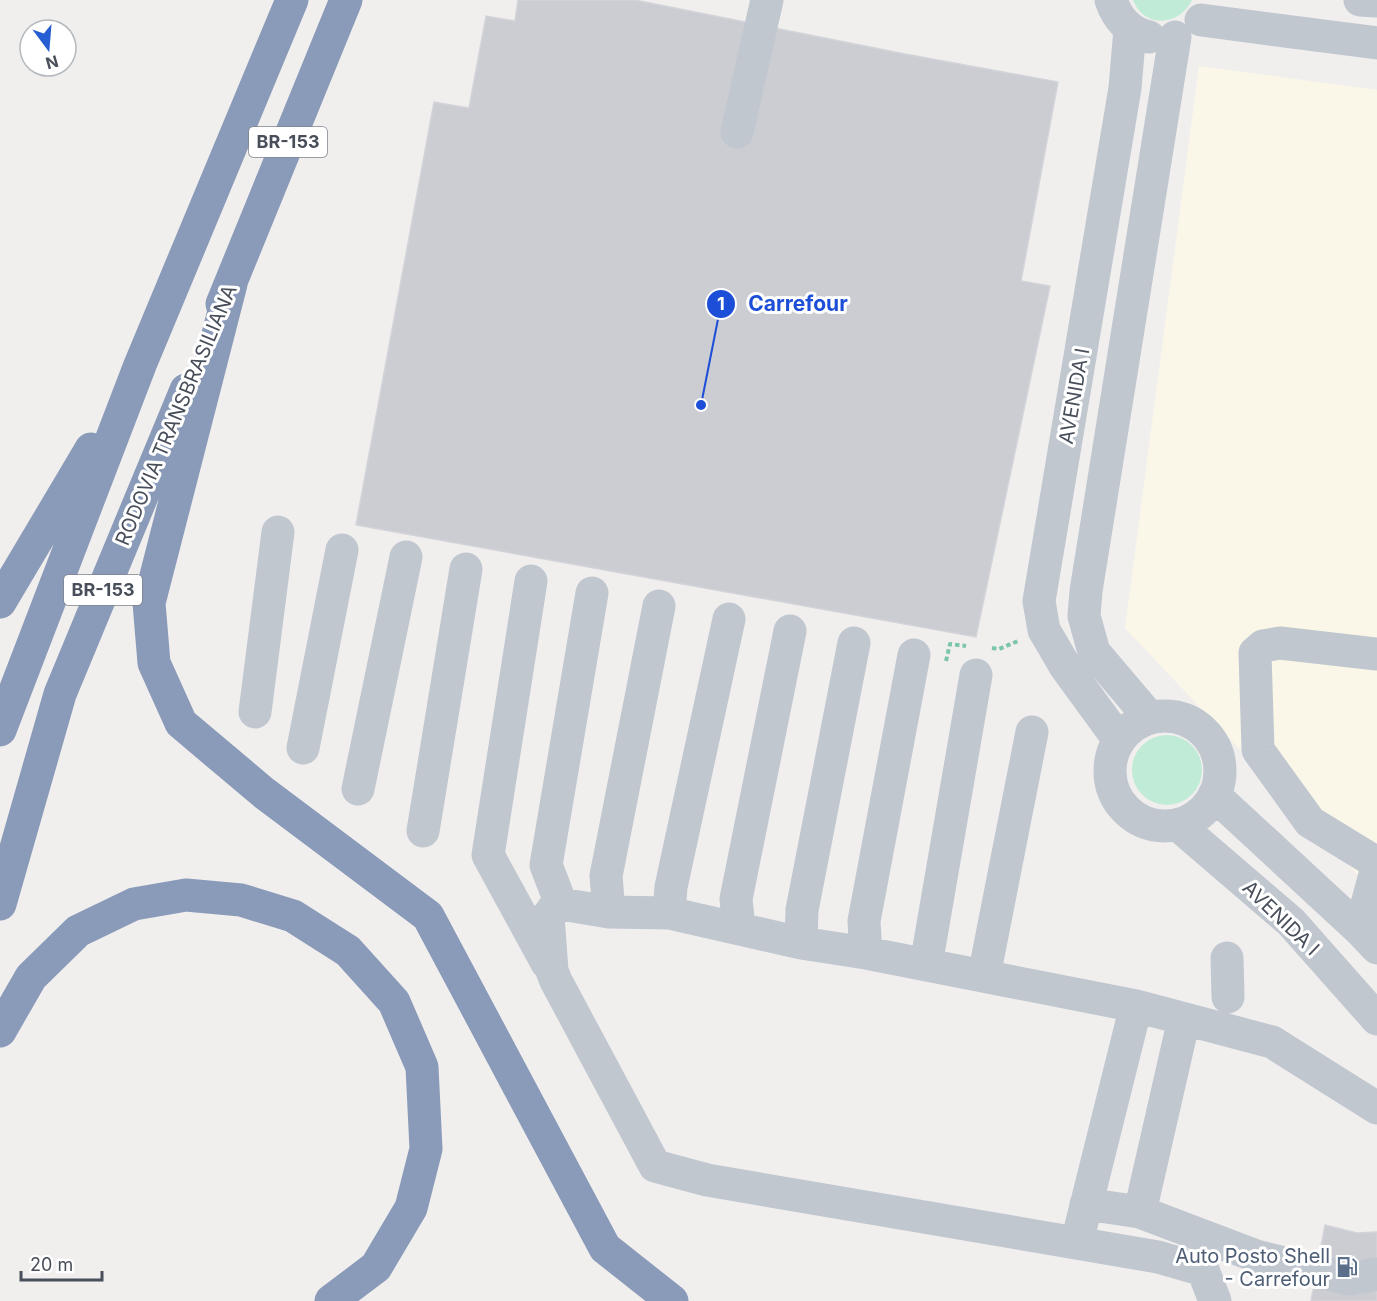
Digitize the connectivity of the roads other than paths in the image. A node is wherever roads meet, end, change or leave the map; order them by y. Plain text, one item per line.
1 (292, 0) edge
2 (346, 0) edge
3 (767, 0) edge
4 (1111, 0) edge
5 (1360, 0) edge
6 (1377, 1) edge
7 (1196, 19) edge
8 (1130, 29) junction
9 (1377, 43) edge
10 (737, 132) dead end
11 (231, 284) junction
12 (140, 365) junction
13 (278, 532) dead end
14 (342, 550) dead end
15 (406, 557) dead end
16 (466, 568) dead end
17 (531, 581) dead end
18 (592, 593) dead end
19 (0, 602) edge
20 (659, 606) dead end
21 (729, 619) dead end
22 (790, 631) dead end
23 (854, 643) dead end
24 (1377, 654) edge
25 (914, 655) dead end
26 (978, 657) road end
27 (255, 712) dead end
28 (1150, 718) junction
29 (0, 730) edge
30 (1032, 732) dead end
31 (1119, 740) junction
32 (303, 748) dead end
33 (358, 789) dead end
34 (1214, 795) junction
35 (1178, 825) junction
36 (423, 831) dead end
37 (1377, 862) edge
38 (1377, 867) edge
39 (0, 904) edge
40 (561, 904) junction
41 (609, 912) junction
42 (669, 913) junction
43 (739, 928) junction
44 (1369, 939) edge
45 (801, 943) junction
46 (866, 953) junction
47 (1227, 958) dead end
48 (926, 965) junction
49 (552, 971) junction
50 (984, 976) junction
51 (1228, 997) dead end
52 (1136, 1006) junction
53 (1184, 1019) junction
54 (1377, 1019) edge
55 (0, 1031) edge
56 (1377, 1108) edge
57 (1086, 1204) junction
58 (1140, 1212) junction
59 (1076, 1243) junction
60 (1377, 1274) edge
61 (331, 1301) edge
62 (672, 1301) edge
63 (1215, 1301) edge

1 - 12 highway, BR-153
2 - 11 highway, RODOVIA TRANSBRASILIANA / BR-153
3 - 10 street
4 - 8 street
5 - 6 street
7 - 8 street
7 - 9 street
7 - 28 street
8 - 31 street, AVENIDA I
11 - 39 highway, RODOVIA TRANSBRASILIANA / BR-153
11 - 62 highway
12 - 19 highway
12 - 29 highway, BR-153
13 - 27 street
14 - 32 street
15 - 33 street
16 - 36 street
17 - 49 street
18 - 40 street
20 - 41 street
21 - 42 street
22 - 43 street
23 - 45 street
24 - 37 street
25 - 46 street
26 - 48 street
28 - 31 street
28 - 34 street
30 - 50 street
31 - 35 street
34 - 35 street
34 - 44 street
35 - 54 street, AVENIDA I
38 - 44 street
40 - 41 street
40 - 49 street
41 - 42 street
42 - 43 street
43 - 45 street
45 - 46 street
46 - 48 street
47 - 51 street
48 - 50 street
49 - 59 street
50 - 52 street
52 - 53 street
52 - 57 street
53 - 56 street
53 - 58 street
55 - 61 highway
57 - 58 street
57 - 59 street
58 - 60 street
59 - 63 street

